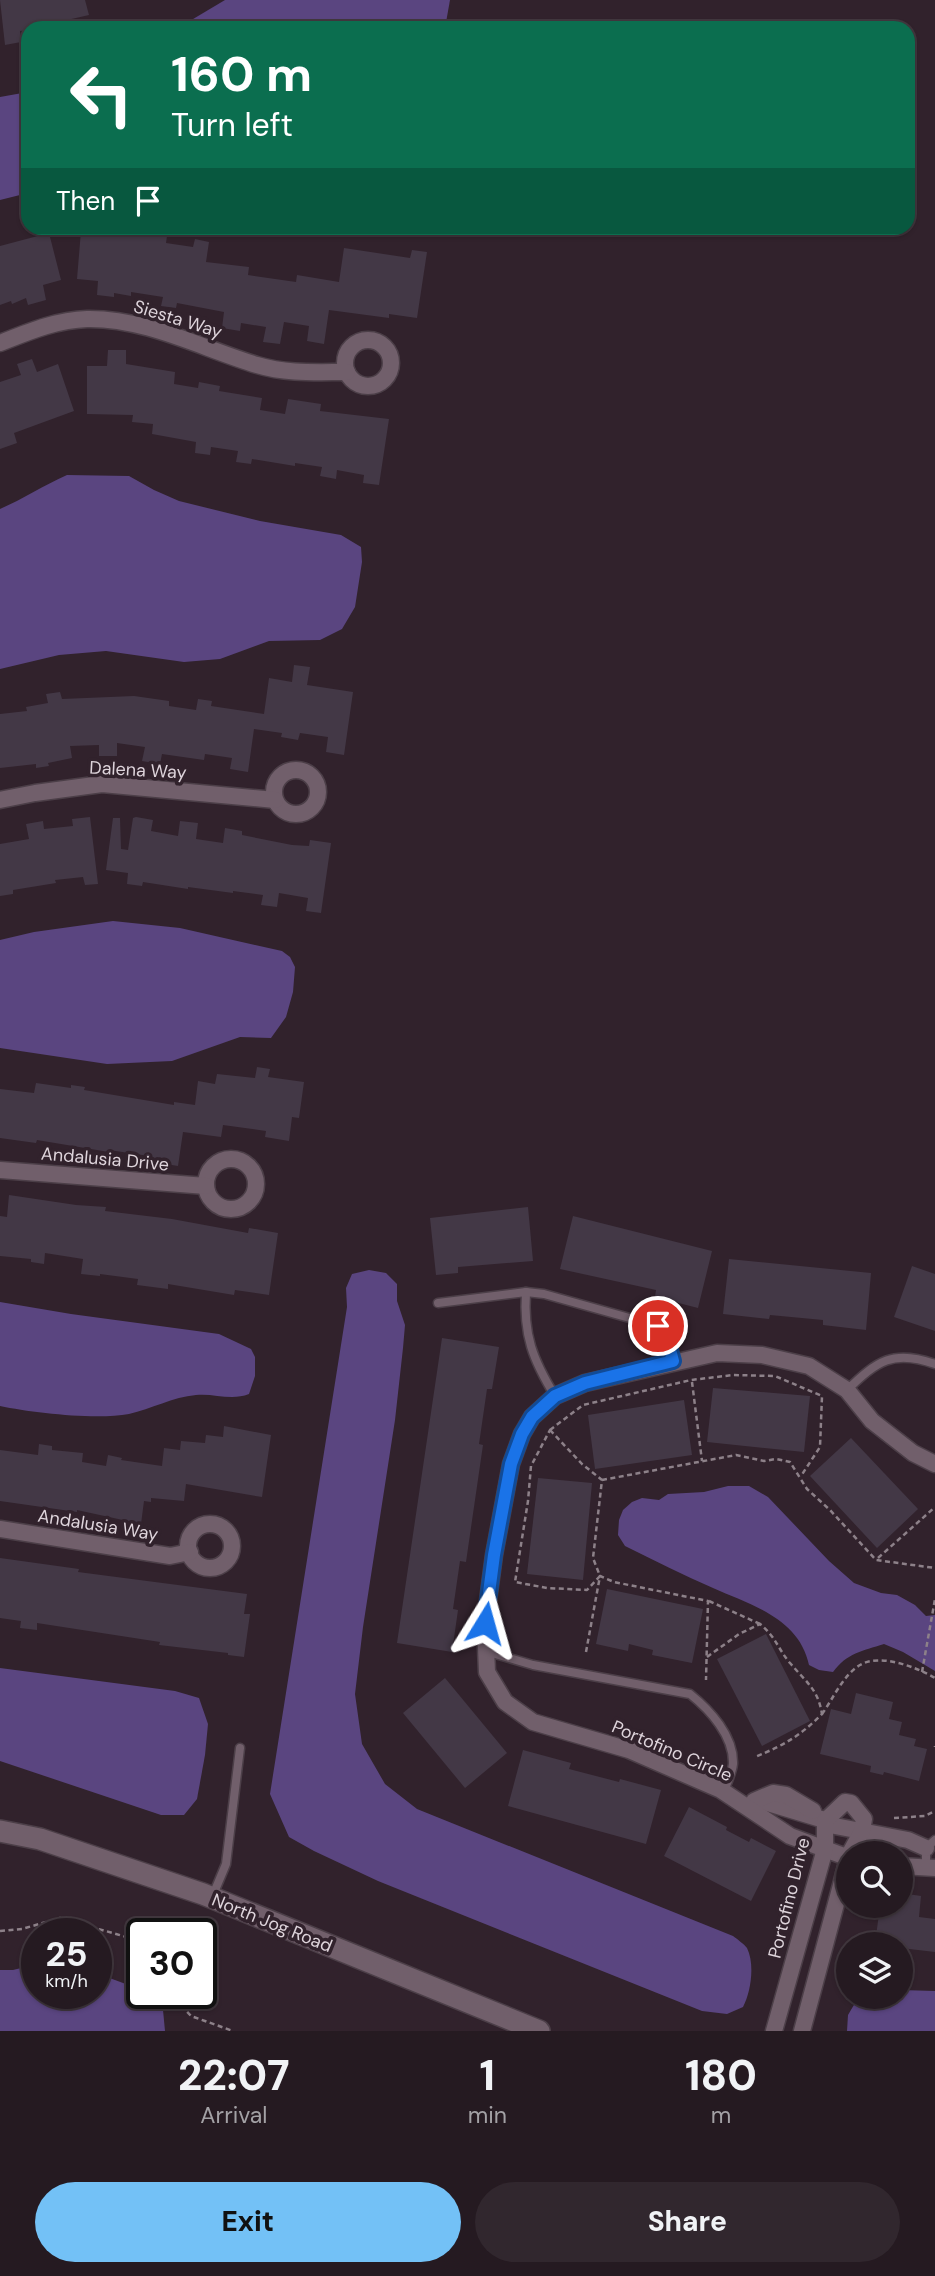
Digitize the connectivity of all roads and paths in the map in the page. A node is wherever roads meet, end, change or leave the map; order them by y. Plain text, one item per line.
1 (0, 343) edge
2 (347, 372) dead end
3 (0, 800) edge
4 (275, 800) dead end
5 (0, 1170) edge
6 (206, 1186) dead end
7 (526, 1292) junction
8 (438, 1303) dead end
9 (673, 1361) junction
10 (935, 1364) edge
11 (691, 1380) junction
12 (847, 1390) junction
13 (555, 1396) junction
14 (550, 1430) junction
15 (702, 1461) junction
16 (935, 1464) edge
17 (801, 1476) junction
18 (603, 1480) junction
19 (935, 1507) edge
20 (0, 1529) edge
21 (190, 1552) dead end
22 (876, 1560) junction
23 (935, 1568) edge
24 (600, 1576) junction
25 (935, 1599) edge
26 (708, 1601) junction
27 (760, 1623) junction
28 (485, 1651) junction
29 (586, 1652) dead end
30 (706, 1658) junction
31 (922, 1670) junction
32 (935, 1678) edge
33 (706, 1680) dead end
34 (821, 1714) junction
35 (240, 1748) dead end
36 (755, 1757) dead end
37 (724, 1791) junction
38 (742, 1804) junction
39 (935, 1811) edge
40 (894, 1818) dead end
41 (823, 1820) junction
42 (0, 1831) edge
43 (862, 1831) junction
44 (857, 1841) edge
45 (931, 1844) edge
46 (825, 1849) junction
47 (836, 1852) edge
48 (913, 1861) edge
49 (930, 1868) edge
50 (212, 1898) junction
51 (836, 1904) edge
52 (0, 1931) edge
53 (126, 1937) edge
54 (185, 2009) edge
55 (233, 2031) edge
56 (539, 2031) edge
57 (774, 2031) edge
58 (802, 2031) edge

1 - 2 street, Siesta Way
3 - 4 street, Dalena Way
5 - 6 street, Andalusia Drive
7 - 8 lane
7 - 9 lane
7 - 13 lane
9 - 12 street, Portofino Circle
9 - 13 street, Portofino Circle
10 - 12 lane
11 - 14 path
11 - 15 path
11 - 17 path
12 - 16 street, Portofino Circle
13 - 28 street, Portofino Circle
14 - 18 path
14 - 24 path
15 - 17 path
15 - 18 path
17 - 22 path
18 - 24 path
19 - 22 path
20 - 21 street, Andalusia Way
22 - 23 path
24 - 26 path
24 - 29 path
25 - 31 path
26 - 27 path
26 - 30 path
27 - 30 path
27 - 34 path
28 - 37 street, Portofino Circle
28 - 37 lane
30 - 33 path
31 - 32 path
31 - 34 path
34 - 36 path
35 - 50 lane
37 - 38 street, Portofino Circle
38 - 41 street, Portofino Circle
38 - 46 street, Portofino Circle
39 - 40 path
41 - 43 street, Portofino Circle
41 - 43 street, Portofino Drive
41 - 46 street, Portofino Drive
42 - 50 street, North Jog Road
43 - 44 street
43 - 45 street, Portofino Circle
45 - 49 lane
46 - 47 street, Portofino Circle
46 - 57 street, Portofino Drive
48 - 49 street
50 - 56 street, North Jog Road
51 - 58 street
52 - 53 path
54 - 55 path

